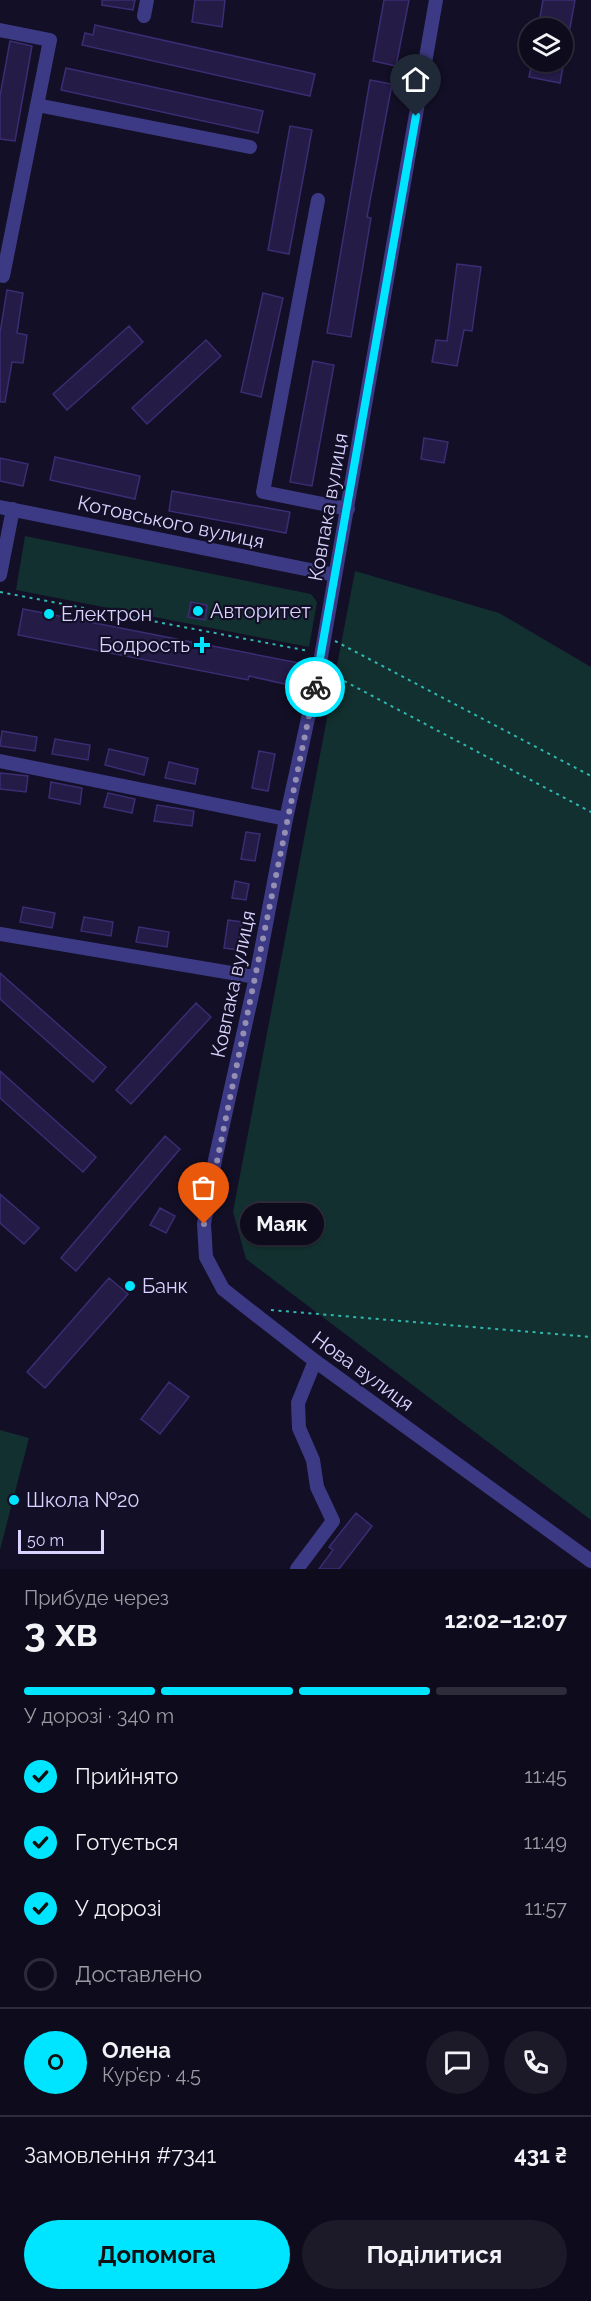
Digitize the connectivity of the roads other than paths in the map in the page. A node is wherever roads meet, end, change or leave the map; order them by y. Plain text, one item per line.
1 (147, 0) edge
2 (436, 0) edge
3 (144, 16) dead end
4 (0, 30) edge
5 (37, 105) junction
6 (250, 147) dead end
7 (318, 200) dead end
8 (3, 276) dead end
9 (6, 508) edge
10 (348, 509) junction
11 (0, 575) edge
12 (335, 575) junction
13 (0, 761) edge
14 (286, 819) junction
15 (0, 934) edge
16 (256, 976) junction
17 (214, 1160) joint
18 (315, 1361) junction
19 (591, 1561) edge
20 (297, 1569) edge

1 - 3 street
2 - 10 street, Ковпака вулиця
4 - 5 street
5 - 6 street
5 - 8 street
7 - 10 street
9 - 11 street
9 - 12 street, Котовського вулиця
10 - 12 street, Ковпака вулиця
12 - 14 street, Ковпака вулиця
13 - 14 street
14 - 16 street, Ковпака вулиця
15 - 16 street
16 - 17 street, Ковпака вулиця
17 - 18 street, Нова вулиця
18 - 19 street, Нова вулиця
18 - 20 street

